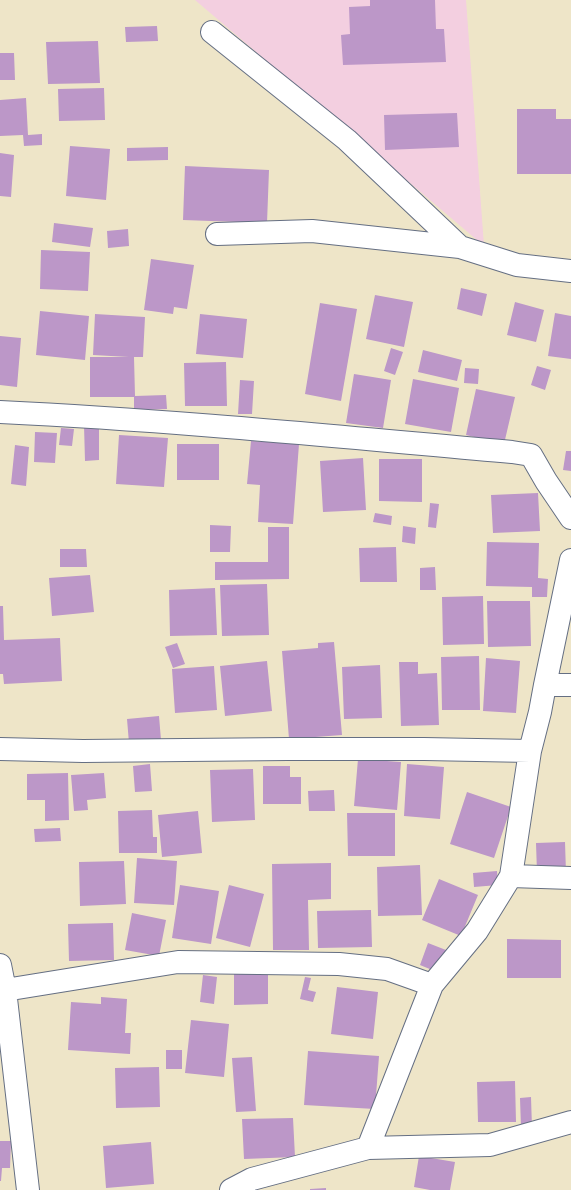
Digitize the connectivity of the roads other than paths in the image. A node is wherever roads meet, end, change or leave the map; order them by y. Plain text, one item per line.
1 (212, 32) dead end
2 (217, 234) dead end
3 (460, 247) junction
4 (571, 270) edge
5 (0, 412) edge
6 (571, 518) edge
7 (571, 560) edge
8 (545, 685) junction
9 (571, 685) edge
10 (0, 749) edge
11 (530, 750) junction
12 (511, 876) junction
13 (571, 878) edge
14 (0, 965) edge
15 (432, 985) junction
16 (5, 990) junction
17 (571, 1122) edge
18 (368, 1148) junction
19 (28, 1190) edge
20 (232, 1190) edge

1 - 3 street
2 - 3 street
3 - 4 street
5 - 6 street
7 - 8 street
8 - 9 street
8 - 11 street
10 - 11 street
11 - 12 street
12 - 13 street
12 - 15 street
14 - 16 street
15 - 16 street
15 - 18 street
16 - 19 street
17 - 18 street
18 - 20 street

